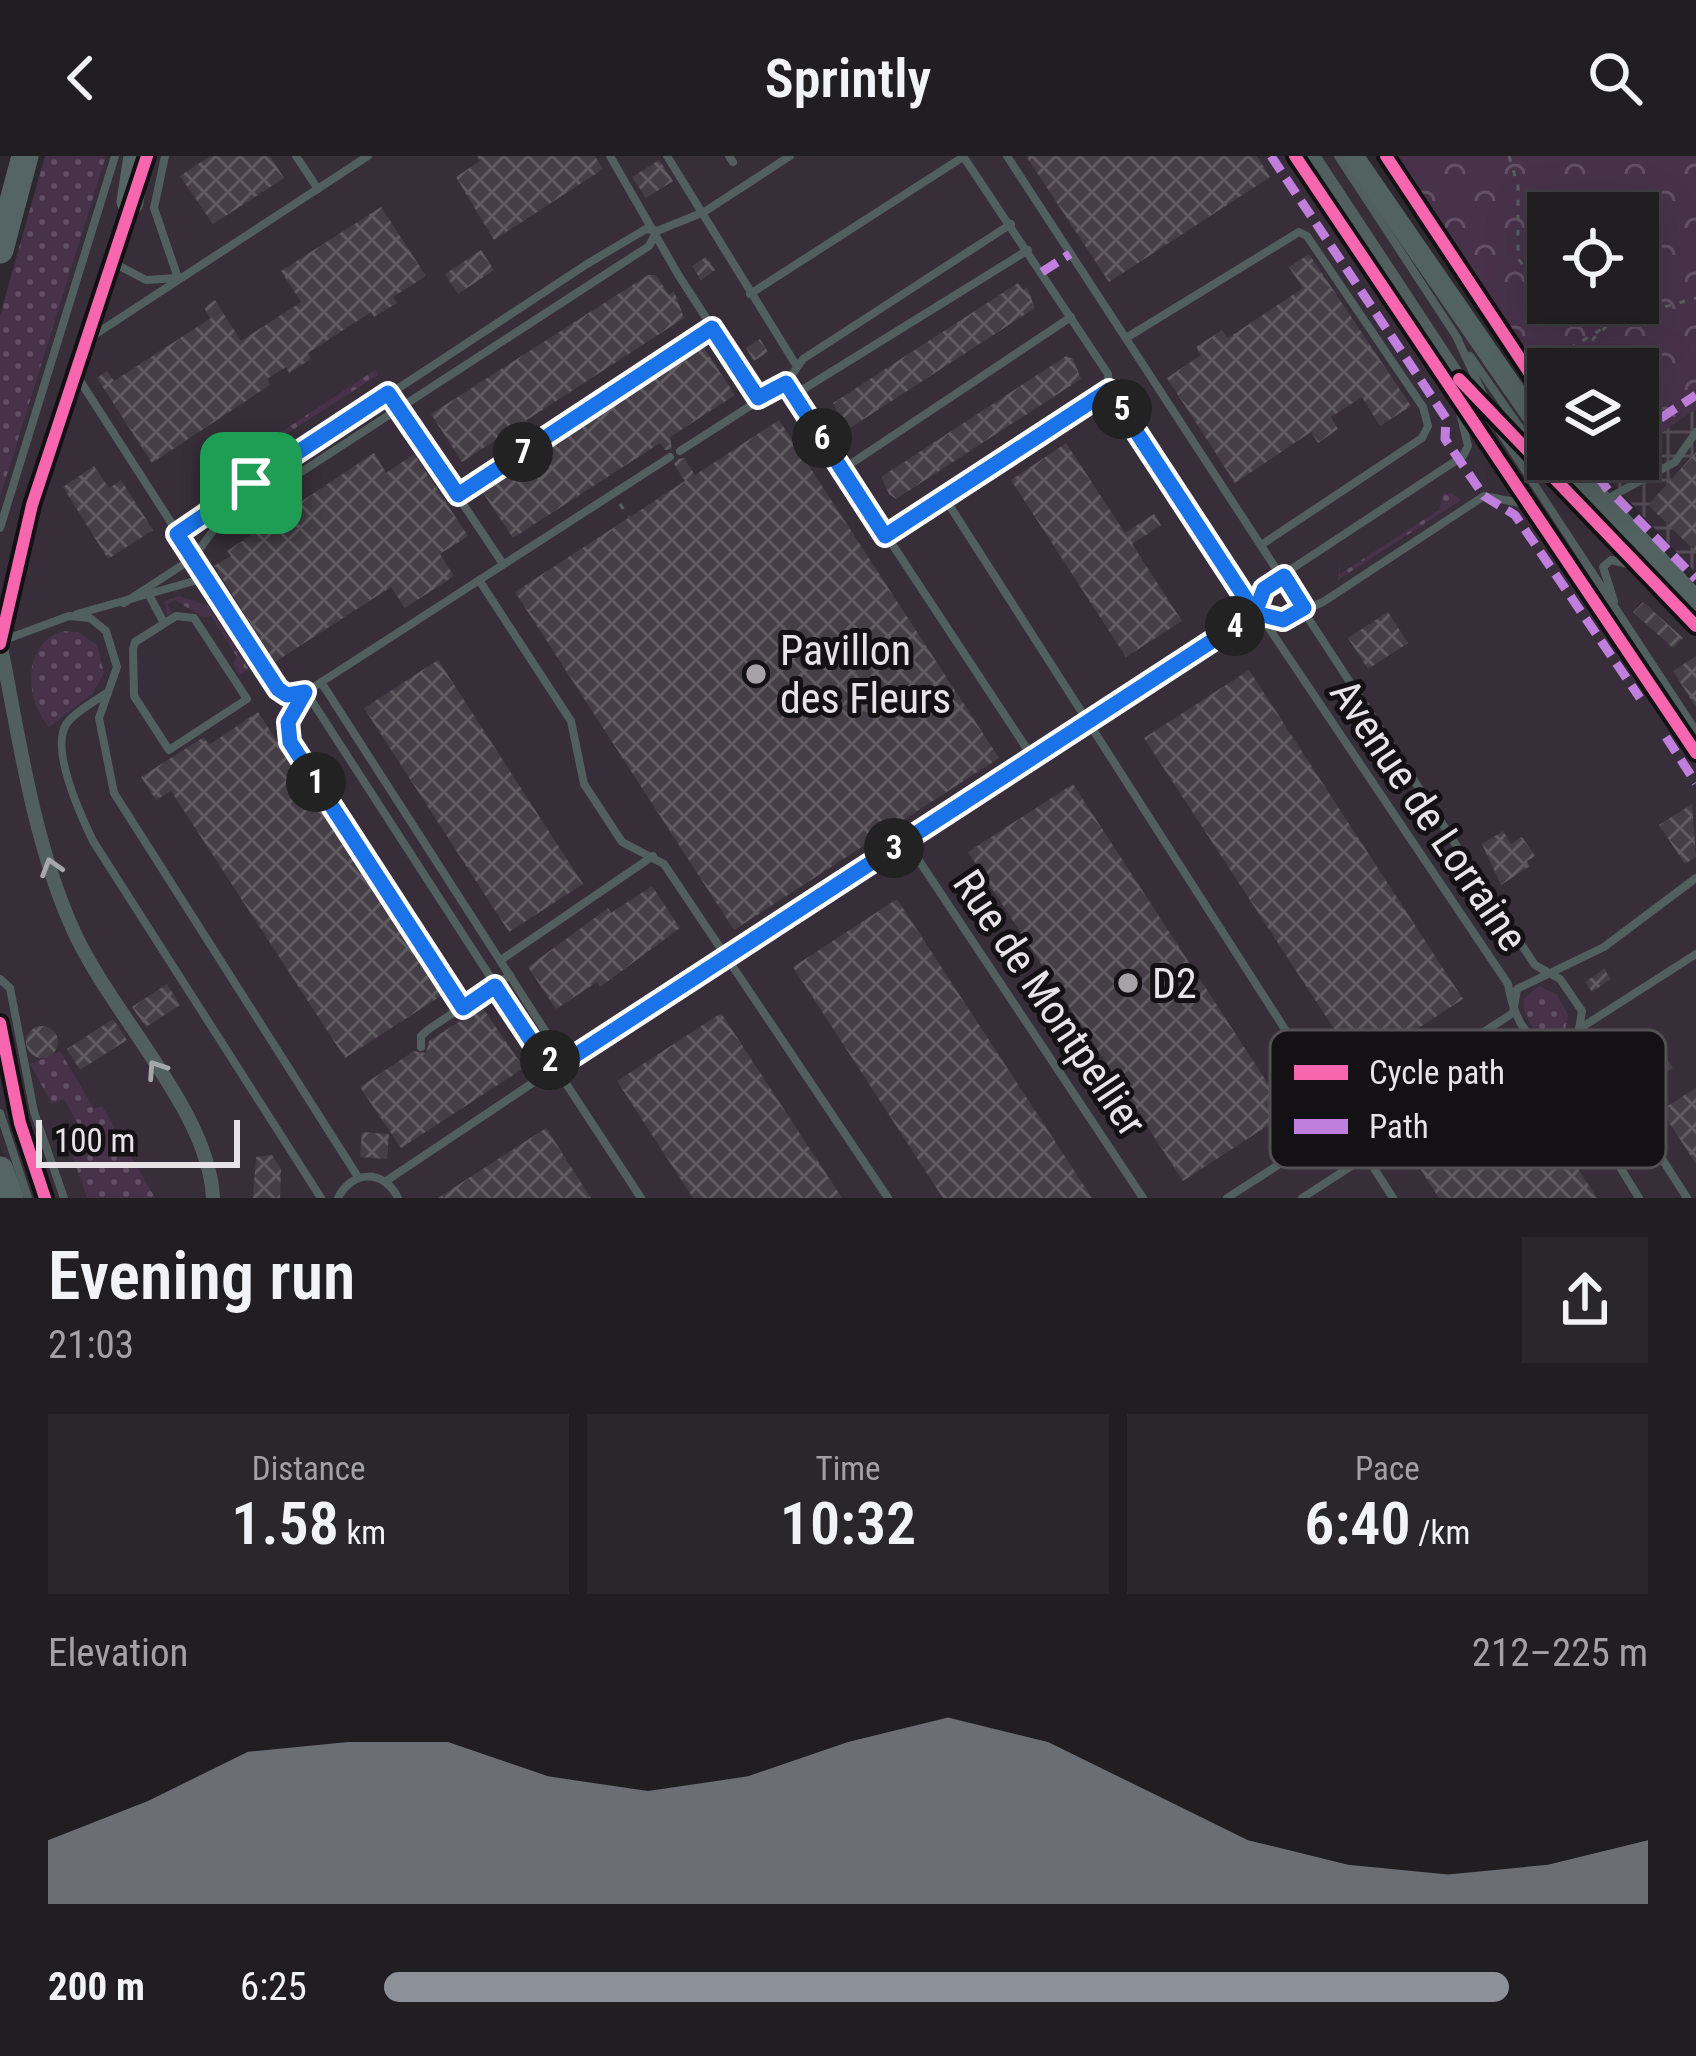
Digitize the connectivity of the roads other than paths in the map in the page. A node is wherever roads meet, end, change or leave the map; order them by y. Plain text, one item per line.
1 (25, 156) edge
2 (115, 156) edge
3 (137, 156) edge
4 (147, 156) edge
5 (165, 156) edge
6 (296, 156) edge
7 (368, 156) edge
8 (610, 156) edge
9 (668, 156) edge
10 (790, 156) edge
11 (1006, 156) edge
12 (1295, 156) edge
13 (1313, 156) edge
14 (1338, 156) edge
15 (1353, 156) edge
16 (963, 157) edge
17 (318, 189) junction
18 (130, 202) junction
19 (704, 212) junction
20 (1011, 224) junction
21 (658, 231) junction
22 (0, 250) edge
23 (1028, 250) junction
24 (110, 261) junction
25 (178, 278) junction
26 (750, 294) junction
27 (1071, 317) junction
28 (712, 328) junction
29 (1126, 338) junction
30 (1457, 338) junction
31 (84, 342) junction
32 (796, 365) junction
33 (74, 372) junction
34 (786, 383) junction
35 (1109, 390) junction
36 (388, 393) junction
37 (794, 395) junction
38 (758, 398) junction
39 (398, 408) junction
40 (1459, 408) junction
41 (1527, 409) edge
42 (1492, 413) junction
43 (1527, 427) edge
44 (1696, 433) edge
45 (1527, 442) edge
46 (680, 452) dead end
47 (670, 458) dead end
48 (843, 469) junction
49 (1569, 480) edge
50 (1574, 480) edge
51 (458, 495) junction
52 (944, 497) junction
53 (1601, 502) junction
54 (1525, 504) junction
55 (0, 528) edge
56 (177, 534) junction
57 (885, 536) junction
58 (1261, 545) junction
59 (193, 558) junction
60 (503, 564) junction
61 (1644, 569) junction
62 (1284, 576) junction
63 (205, 578) junction
64 (479, 580) junction
65 (149, 596) junction
66 (1696, 601) edge
67 (124, 603) junction
68 (1304, 608) junction
69 (1255, 613) junction
70 (70, 616) junction
71 (164, 623) junction
72 (1625, 624) junction
73 (1696, 626) edge
74 (0, 643) edge
75 (321, 682) junction
76 (111, 689) junction
77 (305, 692) junction
78 (1088, 720) junction
79 (1696, 731) edge
80 (1696, 753) edge
81 (1033, 758) junction
82 (906, 841) junction
83 (654, 856) junction
84 (1696, 878) edge
85 (1696, 954) edge
86 (725, 958) junction
87 (501, 960) junction
88 (510, 975) junction
89 (1549, 975) junction
90 (0, 979) edge
91 (495, 986) junction
92 (463, 1008) junction
93 (1513, 1013) junction
94 (0, 1023) edge
95 (1579, 1029) joint
96 (1286, 1030) edge
97 (1486, 1030) edge
98 (1525, 1030) edge
99 (421, 1047) dead end
100 (565, 1058) junction
101 (546, 1069) junction
102 (565, 1082) junction
103 (0, 1113) edge
104 (1666, 1165) edge
105 (1273, 1168) edge
106 (1348, 1168) edge
107 (1374, 1168) edge
108 (1621, 1168) edge
109 (0, 1169) edge
110 (358, 1177) junction
111 (386, 1181) junction
112 (10, 1198) edge
113 (28, 1198) edge
114 (45, 1198) edge
115 (64, 1198) edge
116 (213, 1198) edge
117 (321, 1198) edge
118 (338, 1198) edge
119 (398, 1198) edge
120 (641, 1198) edge
121 (888, 1198) edge
122 (1143, 1198) edge
123 (1227, 1198) edge
124 (1302, 1198) edge
125 (1393, 1198) edge
126 (1639, 1198) edge
127 (1687, 1198) edge

1 - 22 highway
2 - 55 lane
3 - 18 highway
4 - 18 street
5 - 25 lane
6 - 17 lane
7 - 17 lane
8 - 21 lane
9 - 19 lane
10 - 19 lane
11 - 29 lane, Avenue de Lorraine
12 - 40 street
13 - 42 street
14 - 30 lane
15 - 41 main road
16 - 20 lane, Avenue de Lorraine
16 - 26 lane
17 - 25 lane
18 - 24 street
19 - 21 lane
19 - 26 lane
20 - 23 lane, Avenue de Lorraine
20 - 32 lane
21 - 28 lane
21 - 36 lane
21 - 39 lane
23 - 27 lane, Avenue de Lorraine
23 - 37 lane
24 - 25 lane
24 - 31 street
25 - 31 lane
26 - 32 lane
27 - 35 lane, Avenue de Lorraine
27 - 48 lane
28 - 38 lane
28 - 51 lane
29 - 58 lane, Avenue de Lorraine
29 - 58 lane
30 - 42 lane
30 - 43 lane
31 - 33 street
32 - 34 lane
33 - 56 lane
33 - 74 street
34 - 37 lane
34 - 38 lane
35 - 52 lane
35 - 69 lane, Avenue de Lorraine
36 - 39 lane
36 - 56 lane
37 - 48 lane
38 - 46 lane
39 - 51 lane
39 - 59 lane
40 - 54 street
40 - 62 lane
42 - 45 street
42 - 72 lane
44 - 53 lane
47 - 60 lane
48 - 57 lane
49 - 61 street
50 - 53 main road
51 - 60 lane
52 - 57 lane
52 - 78 lane
53 - 66 main road
54 - 68 lane
54 - 80 street
56 - 59 lane
57 - 81 lane
58 - 62 lane, Avenue de Lorraine
59 - 63 lane
59 - 67 lane
60 - 64 lane
61 - 72 lane
61 - 73 street
62 - 68 lane, Avenue de Lorraine
62 - 69 lane
63 - 65 lane
63 - 77 lane
64 - 75 lane
64 - 83 lane
65 - 67 lane
65 - 71 lane
67 - 70 lane
68 - 69 lane
68 - 89 lane, Avenue de Lorraine
69 - 78 lane
69 - 93 lane, Avenue de Lorraine
70 - 74 lane
70 - 76 lane
71 - 71 lane
72 - 79 lane
116 -> 74 street
75 - 77 lane
75 - 87 lane
76 - 110 lane
76 - 117 lane
77 - 91 lane
77 - 92 lane
78 - 81 lane
78 - 96 lane
81 - 82 lane
82 - 86 lane
82 - 122 lane, Rue de Montpellier
83 - 86 lane
83 - 87 lane
84 - 89 lane
85 - 95 lane
86 - 100 lane
86 - 121 lane
87 - 88 lane
88 - 91 lane
88 - 100 lane
89 - 93 lane
89 - 95 lane, Avenue de Lorraine
90 - 115 lane
91 - 92 lane
91 - 101 lane
92 - 99 lane
93 - 97 lane
93 - 98 lane, Avenue de Lorraine
94 - 114 street
100 - 101 lane
100 - 102 lane
101 - 102 lane
101 - 111 lane
102 - 120 lane
103 - 113 lane
104 - 127 lane
105 - 123 lane
106 - 124 lane
107 - 125 lane
108 - 126 lane, Avenue de Lorraine
109 - 112 highway
110 - 111 lane
110 - 118 lane
111 - 119 lane

